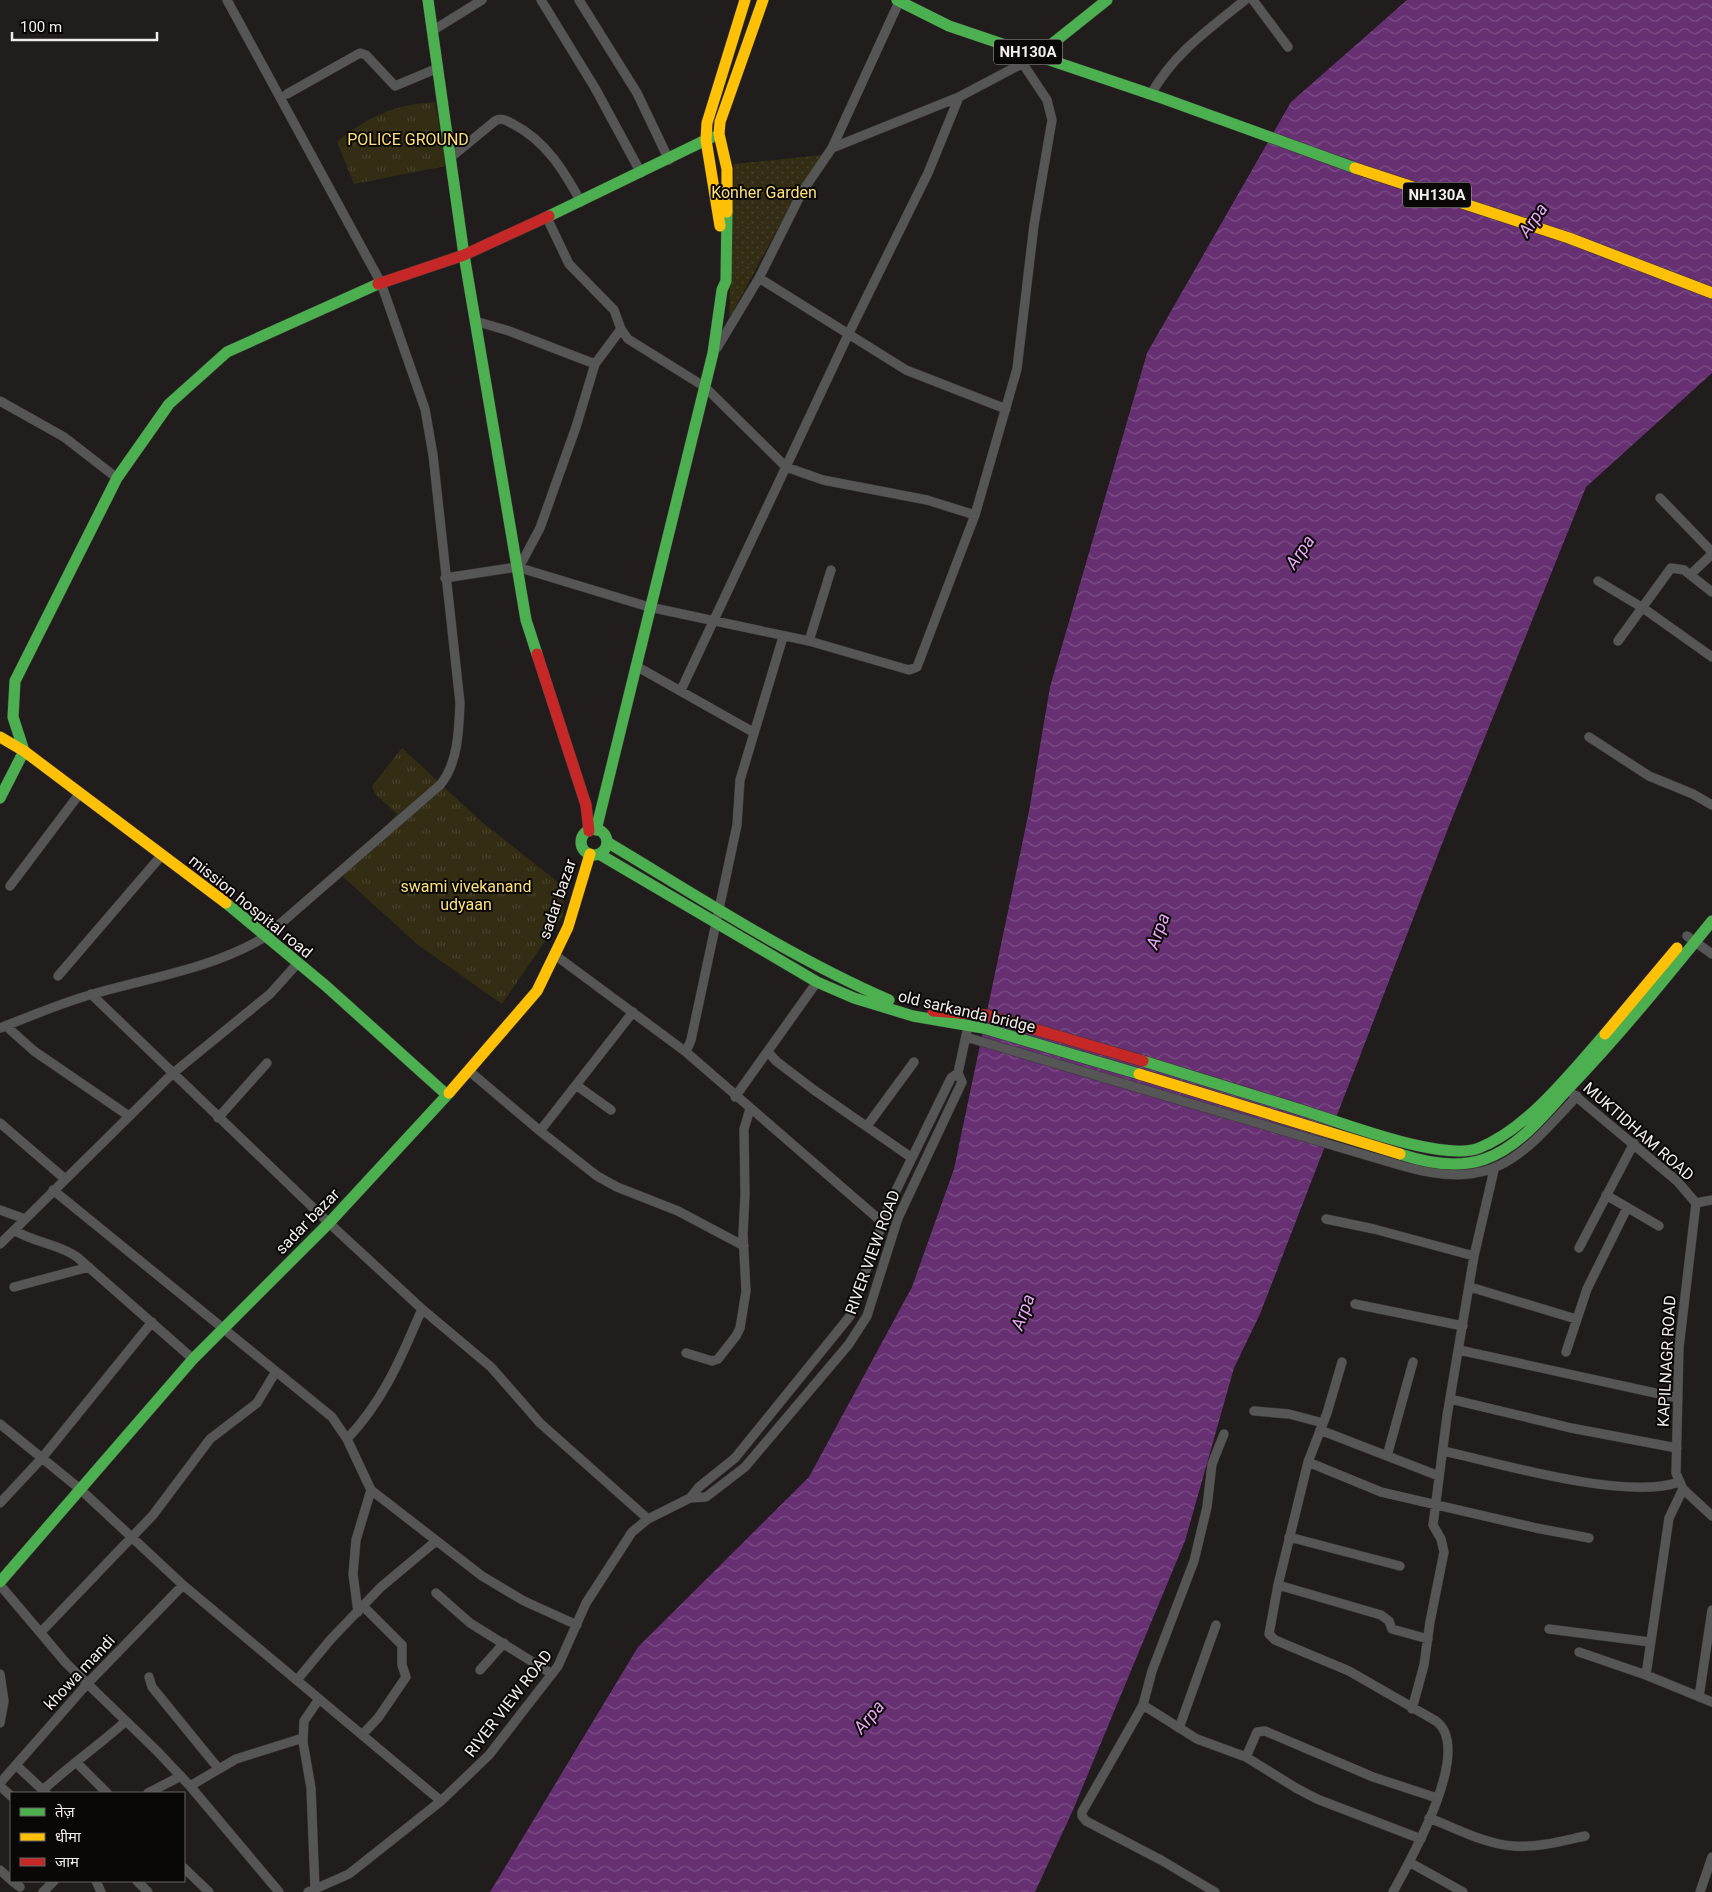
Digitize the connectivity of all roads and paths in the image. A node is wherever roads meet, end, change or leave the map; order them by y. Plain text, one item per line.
1 (226, 0) edge
2 (428, 0) edge
3 (482, 0) edge
4 (541, 0) edge
5 (578, 0) edge
6 (745, 0) edge
7 (763, 0) edge
8 (1107, 0) edge
9 (1245, 0) edge
10 (1253, 0) edge
11 (898, 1) edge
12 (432, 31) junction
13 (1288, 47) dead end
14 (1038, 55) junction
15 (1023, 64) junction
16 (438, 68) junction
17 (287, 94) dead end
18 (1156, 96) junction
19 (959, 97) junction
20 (719, 134) junction
21 (706, 140) junction
22 (832, 148) junction
23 (450, 158) junction
24 (669, 160) junction
25 (641, 173) junction
26 (581, 202) junction
27 (547, 218) junction
28 (464, 255) junction
29 (758, 278) junction
30 (381, 283) junction
31 (722, 290) junction
32 (1712, 293) edge
33 (475, 321) junction
34 (621, 329) junction
35 (848, 335) junction
36 (713, 353) junction
37 (595, 364) junction
38 (705, 387) junction
39 (0, 401) edge
40 (1006, 409) junction
41 (786, 466) junction
42 (118, 478) junction
43 (1660, 498) dead end
44 (975, 515) junction
45 (1712, 553) edge
46 (517, 567) junction
47 (831, 570) dead end
48 (1690, 575) junction
49 (445, 578) junction
50 (1598, 581) dead end
51 (1712, 592) edge
52 (649, 607) junction
53 (1643, 608) junction
54 (712, 621) junction
55 (783, 637) junction
56 (809, 641) junction
57 (1618, 642) dead end
58 (1712, 657) edge
59 (636, 666) junction
60 (682, 690) junction
61 (753, 732) junction
62 (0, 737) edge
63 (1589, 738) dead end
64 (24, 750) junction
65 (80, 793) junction
66 (0, 798) edge
67 (1712, 805) edge
68 (592, 830) junction
69 (607, 842) junction
70 (595, 854) junction
71 (161, 856) junction
72 (10, 886) dead end
73 (1712, 907) edge
74 (719, 908) junction
75 (1712, 921) edge
76 (718, 922) junction
77 (265, 937) junction
78 (1691, 939) junction
79 (1712, 954) edge
80 (555, 955) junction
81 (297, 964) junction
82 (58, 976) dead end
83 (817, 982) junction
84 (91, 994) junction
85 (633, 1012) junction
86 (3, 1027) edge
87 (967, 1032) junction
88 (686, 1052) junction
89 (768, 1052) junction
90 (914, 1062) dead end
91 (267, 1063) dead end
92 (468, 1070) junction
93 (958, 1073) junction
94 (172, 1074) junction
95 (576, 1085) junction
96 (1568, 1089) junction
97 (447, 1095) junction
98 (735, 1097) junction
99 (750, 1109) junction
100 (611, 1110) dead end
101 (129, 1116) junction
102 (218, 1118) junction
103 (0, 1123) edge
104 (867, 1126) junction
105 (540, 1131) junction
106 (1634, 1143) junction
107 (912, 1158) junction
108 (1494, 1170) junction
109 (65, 1180) junction
110 (53, 1190) junction
111 (1606, 1195) junction
112 (1693, 1199) junction
113 (1712, 1200) edge
114 (1626, 1208) junction
115 (0, 1210) edge
116 (25, 1219) junction
117 (1326, 1219) dead end
118 (882, 1222) junction
119 (329, 1223) junction
120 (1659, 1226) dead end
121 (14, 1230) junction
122 (0, 1244) edge
123 (744, 1246) junction
124 (1580, 1248) dead end
125 (1474, 1256) junction
126 (89, 1267) junction
127 (14, 1287) dead end
128 (1470, 1287) junction
129 (1355, 1304) dead end
130 (422, 1309) junction
131 (1576, 1319) junction
132 (152, 1322) junction
133 (1463, 1326) junction
134 (224, 1329) junction
135 (1459, 1350) junction
136 (1566, 1352) dead end
137 (686, 1353) dead end
138 (193, 1360) junction
139 (1342, 1362) dead end
140 (1413, 1362) dead end
141 (275, 1373) junction
142 (1678, 1398) junction
143 (1450, 1399) junction
144 (1254, 1411) dead end
145 (0, 1424) edge
146 (1322, 1427) junction
147 (1224, 1434) dead end
148 (347, 1439) junction
149 (1677, 1448) junction
150 (1444, 1451) junction
151 (1387, 1456) junction
152 (42, 1458) junction
153 (1308, 1462) junction
154 (1440, 1476) junction
155 (1681, 1486) junction
156 (80, 1489) junction
157 (370, 1490) junction
158 (690, 1498) junction
159 (0, 1503) edge
160 (1435, 1504) junction
161 (1712, 1516) edge
162 (648, 1519) junction
163 (1289, 1537) junction
164 (132, 1538) junction
165 (1590, 1538) dead end
166 (436, 1541) junction
167 (1400, 1566) dead end
168 (0, 1584) edge
169 (183, 1585) junction
170 (1278, 1585) junction
171 (436, 1593) dead end
172 (360, 1609) junction
173 (1712, 1610) edge
174 (1216, 1625) dead end
175 (577, 1626) junction
176 (1549, 1629) dead end
177 (41, 1632) junction
178 (1428, 1639) junction
179 (1650, 1642) junction
180 (504, 1643) junction
181 (1579, 1652) dead end
182 (480, 1670) dead end
183 (0, 1674) edge
184 (552, 1674) junction
185 (1646, 1675) junction
186 (149, 1677) dead end
187 (297, 1680) junction
188 (87, 1684) junction
189 (1699, 1697) junction
190 (319, 1699) junction
191 (1712, 1702) edge
192 (1144, 1705) junction
193 (1412, 1708) junction
194 (126, 1721) junction
195 (0, 1723) edge
196 (1179, 1728) junction
197 (362, 1735) junction
198 (303, 1738) junction
199 (1246, 1757) junction
200 (76, 1762) junction
201 (16, 1765) junction
202 (218, 1768) junction
203 (181, 1776) junction
204 (0, 1784) edge
205 (190, 1786) junction
206 (45, 1792) edge
207 (106, 1792) edge
208 (150, 1792) edge
209 (10, 1795) edge
210 (1436, 1798) junction
211 (441, 1801) junction
212 (1429, 1818) junction
213 (1585, 1836) dead end
214 (1421, 1839) junction
215 (1712, 1857) edge
216 (1409, 1862) junction
217 (185, 1869) edge
218 (0, 1870) edge
219 (10, 1878) edge
220 (14, 1882) edge
221 (53, 1882) edge
222 (138, 1882) edge
223 (20, 1887) dead end
224 (312, 1890) edge
225 (43, 1892) edge
226 (148, 1892) edge
227 (209, 1892) edge
228 (279, 1892) edge
229 (1215, 1892) edge
230 (1393, 1892) edge
231 (1463, 1892) edge
232 (1700, 1892) edge

1 - 30 street
2 - 12 main road
3 - 12 street
4 - 25 street
5 - 24 street
6 - 21 main road
7 - 20 main road
8 - 14 main road
9 - 18 street
10 - 13 street
11 - 14 main road, NH130A
11 - 22 street
12 - 16 main road
14 - 15 street
14 - 18 main road, NH130A
15 - 19 street
15 - 40 street
16 - 17 street
16 - 23 main road
18 - 32 main road, NH130A
19 - 22 street
19 - 35 street
20 - 21 main road
20 - 31 main road
21 - 24 main road
21 - 31 main road
22 - 29 street
23 - 26 street
23 - 28 main road
24 - 25 main road
25 - 26 main road
26 - 27 main road
27 - 28 main road
27 - 34 street
28 - 30 main road
28 - 33 main road
29 - 35 street
29 - 36 street
30 - 42 main road
30 - 49 street
31 - 36 main road
33 - 37 street
33 - 46 main road
34 - 37 street
34 - 38 street
35 - 40 street
35 - 41 street
36 - 38 main road
37 - 46 street
38 - 41 street
38 - 52 main road
39 - 42 street
40 - 44 street
41 - 44 street
41 - 54 street
42 - 64 main road
43 - 45 street
44 - 56 street
45 - 48 street
46 - 49 street
46 - 52 street
46 - 68 main road
47 - 56 street
48 - 51 street
48 - 53 street
49 - 77 street
50 - 53 street
52 - 54 street
52 - 59 main road
53 - 57 street
53 - 58 street
54 - 55 street
54 - 60 street
55 - 56 street
55 - 61 street
59 - 60 street
59 - 68 main road
60 - 61 street
61 - 74 street
62 - 64 main road, mission hospital road
63 - 67 street
64 - 65 main road, mission hospital road
64 - 66 main road
65 - 71 main road, mission hospital road
65 - 72 street
68 - 69 main road
68 - 70 main road
69 - 70 main road
69 - 74 main road
70 - 76 main road, old sarkanda bridge
70 - 80 main road, sadar bazar
71 - 77 main road, mission hospital road
71 - 82 street
73 - 78 main road
74 - 76 street
74 - 96 main road
75 - 78 main road
76 - 83 main road, old sarkanda bridge
76 - 88 street
77 - 81 main road, mission hospital road
77 - 84 street
78 - 79 street
78 - 96 main road
80 - 85 street
80 - 92 main road, sadar bazar
81 - 94 street
81 - 97 main road, mission hospital road
83 - 87 main road, old sarkanda bridge
83 - 89 street
84 - 86 street
84 - 94 street
85 - 88 street
85 - 95 street
86 - 101 street
87 - 93 street, RIVER VIEW ROAD
87 - 96 main road, old sarkanda bridge
87 - 108 street
88 - 98 street
89 - 98 street
89 - 104 street
90 - 104 street
91 - 102 street
92 - 97 main road, sadar bazar
92 - 105 street
93 - 107 street, RIVER VIEW ROAD
93 - 158 street, RIVER VIEW ROAD
94 - 101 street
94 - 102 street
95 - 100 street
95 - 105 street
96 - 106 street, MUKTIDHAM ROAD
96 - 108 street
97 - 119 main road, sadar bazar
98 - 99 street
99 - 118 street
99 - 123 street
101 - 109 street
102 - 119 street
103 - 109 street
104 - 107 street
105 - 123 street
106 - 111 street
106 - 112 street, MUKTIDHAM ROAD
107 - 118 street, RIVER VIEW ROAD
108 - 125 street
109 - 110 street
110 - 116 street
110 - 134 street
111 - 114 street
111 - 124 street
112 - 113 street
112 - 142 street, KAPILNAGR ROAD
114 - 120 street
114 - 131 street
115 - 116 street
116 - 121 street
117 - 125 street
118 - 158 street, RIVER VIEW ROAD
119 - 130 street
119 - 134 main road, sadar bazar
121 - 122 street
121 - 126 street
123 - 137 street
125 - 128 street
126 - 127 street
126 - 132 street
128 - 131 street
128 - 133 street
129 - 133 street
130 - 148 street
130 - 162 street
131 - 136 street
132 - 138 street
132 - 152 street
133 - 135 street
134 - 138 main road, sadar bazar
134 - 141 street
135 - 142 street
135 - 143 street
138 - 156 main road, sadar bazar
139 - 146 street
140 - 151 street
141 - 148 street
141 - 164 street
142 - 149 street, KAPILNAGR ROAD
143 - 149 street
143 - 150 street
144 - 146 street
145 - 152 street
146 - 151 street
146 - 153 street
147 - 192 street
148 - 157 street
149 - 155 street, KAPILNAGR ROAD
150 - 154 street
150 - 155 street
151 - 154 street
152 - 156 street
152 - 159 street
153 - 160 street
153 - 163 street
154 - 160 street
155 - 161 street
155 - 179 street
156 - 164 street
156 - 168 main road, sadar bazar
157 - 166 street
157 - 172 street
158 - 162 street, RIVER VIEW ROAD
160 - 165 street
160 - 178 street
162 - 175 street, RIVER VIEW ROAD
163 - 167 street
163 - 170 street
164 - 169 street
164 - 177 street
166 - 172 street
166 - 175 street
168 - 177 street
169 - 187 street
169 - 188 street, khowa mandi
170 - 178 street
170 - 193 street
171 - 180 street
172 - 187 street
172 - 197 street
173 - 189 street
174 - 196 street
175 - 184 street, RIVER VIEW ROAD
176 - 179 street
177 - 188 street
178 - 193 street
179 - 185 street
180 - 182 street
180 - 184 street
181 - 185 street
183 - 195 street
184 - 211 street, RIVER VIEW ROAD
185 - 189 street
186 - 202 street
187 - 190 street
188 - 194 street
188 - 201 street, khowa mandi
189 - 191 street
190 - 197 street
190 - 198 street
192 - 196 street
192 - 229 street
193 - 210 street
194 - 200 street
194 - 203 street
196 - 199 street
197 - 211 street
198 - 202 street
198 - 224 street
199 - 210 street
199 - 214 street
200 - 206 street
200 - 207 street
201 - 204 street, khowa mandi
201 - 206 street
202 - 205 street
203 - 205 street
203 - 208 street
204 - 209 street
205 - 228 street
210 - 212 street
211 - 224 street, RIVER VIEW ROAD
212 - 213 street
212 - 214 street
214 - 216 street
215 - 232 street
216 - 230 street
216 - 231 street
217 - 227 street
218 - 219 street
220 - 223 street
221 - 225 street
222 - 226 street

